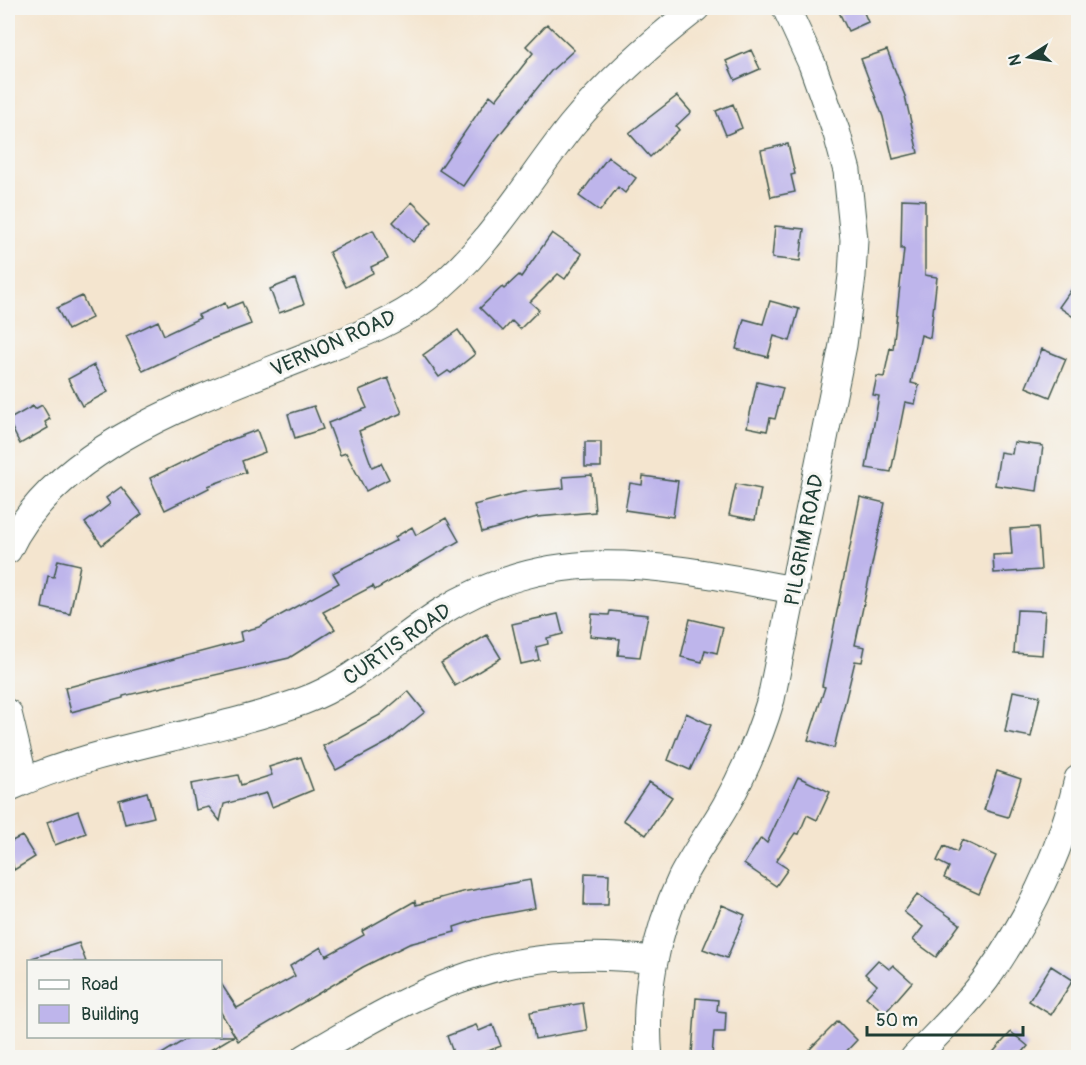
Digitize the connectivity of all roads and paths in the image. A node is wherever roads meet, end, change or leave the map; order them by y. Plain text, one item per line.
1 (696, 8) edge
2 (786, 8) edge
3 (8, 550) edge
4 (794, 590) junction
5 (8, 713) edge
6 (1078, 779) edge
7 (16, 784) edge
8 (654, 960) junction
9 (305, 1058) edge
10 (649, 1058) edge
11 (914, 1058) edge

1 - 3 street, VERNON ROAD
2 - 4 street, PILGRIM ROAD
4 - 7 street, CURTIS ROAD
4 - 8 street, PILGRIM ROAD
5 - 7 street
6 - 11 street
8 - 9 street
8 - 10 street, PILGRIM ROAD

